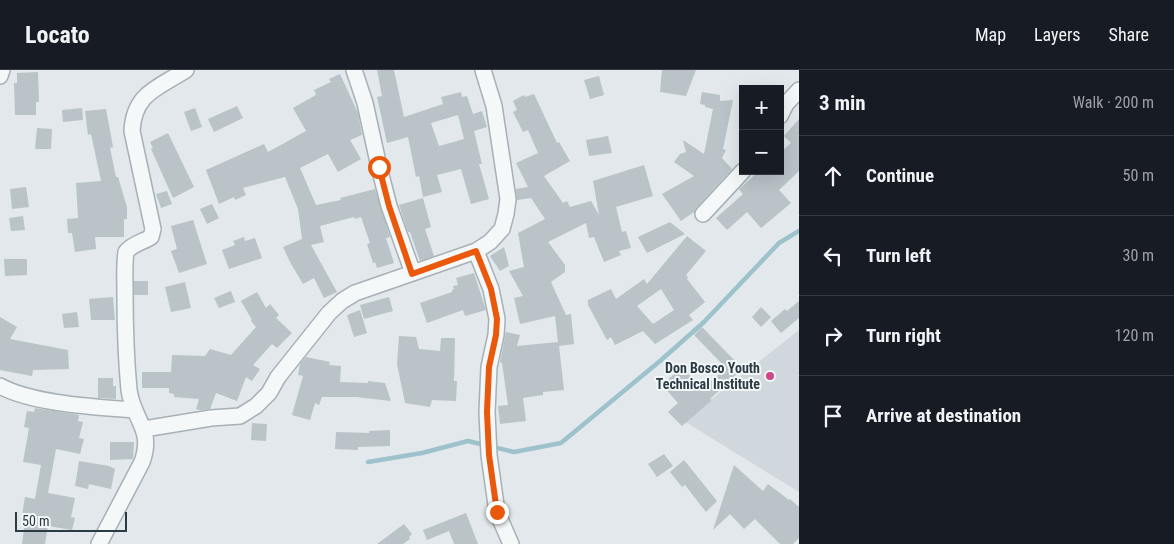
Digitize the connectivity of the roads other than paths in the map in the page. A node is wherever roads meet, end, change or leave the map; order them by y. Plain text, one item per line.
1 (2, 70) edge
2 (186, 70) edge
3 (354, 70) edge
4 (484, 70) edge
5 (0, 76) edge
6 (799, 90) edge
7 (784, 108) edge
8 (739, 175) edge
9 (702, 214) dead end
10 (476, 251) junction
11 (412, 274) junction
12 (0, 386) edge
13 (134, 410) junction
14 (144, 429) junction
15 (99, 544) edge
16 (511, 544) edge

1 - 5 street
2 - 13 street
3 - 11 street
4 - 10 street
6 - 7 street
8 - 9 street
10 - 11 street
10 - 16 street
11 - 14 street
12 - 13 street
13 - 14 street
14 - 15 street

